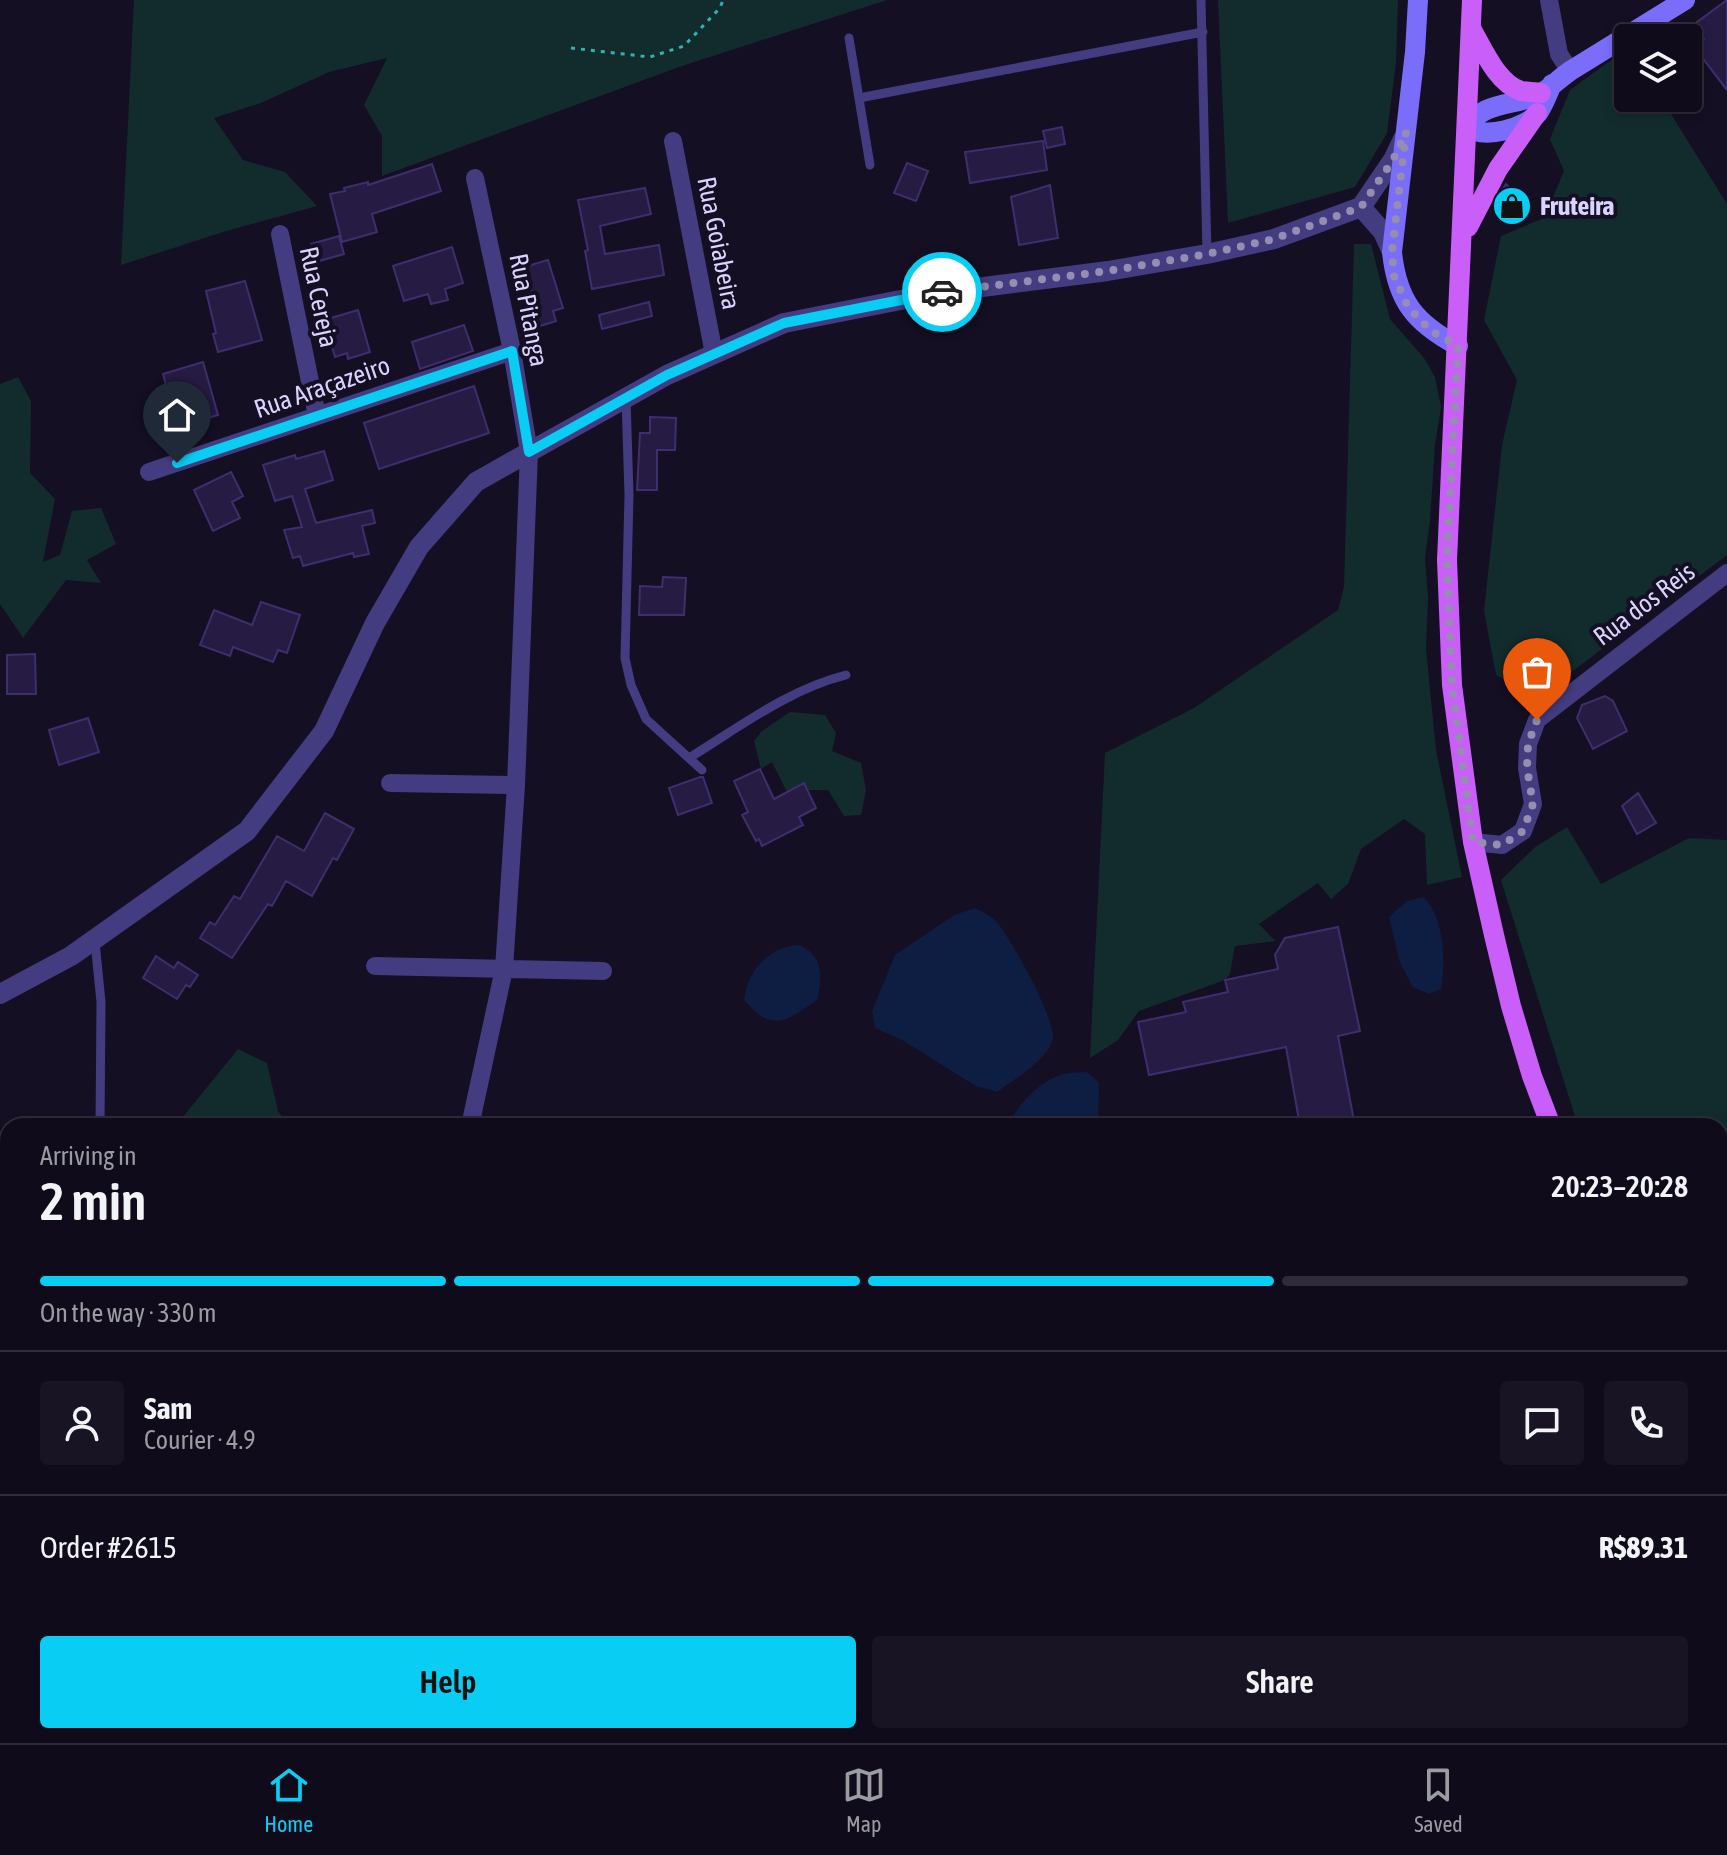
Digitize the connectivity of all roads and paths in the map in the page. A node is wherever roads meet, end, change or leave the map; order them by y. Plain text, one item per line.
1 (723, 0) edge
2 (1201, 0) edge
3 (1418, 0) edge
4 (1472, 0) edge
5 (1549, 0) edge
6 (1685, 0) edge
7 (1471, 29) junction
8 (1203, 32) junction
9 (849, 38) dead end
10 (571, 48) dead end
11 (1570, 71) junction
12 (1544, 97) junction
13 (859, 98) junction
14 (1468, 127) junction
15 (1406, 132) junction
16 (673, 141) dead end
17 (870, 165) dead end
18 (475, 178) dead end
19 (1361, 207) junction
20 (280, 234) dead end
21 (1463, 238) junction
22 (1392, 252) junction
23 (1207, 254) junction
24 (1458, 346) junction
25 (512, 351) junction
26 (714, 354) junction
27 (626, 398) junction
28 (317, 416) junction
29 (529, 452) junction
30 (149, 472) dead end
31 (1727, 573) edge
32 (846, 675) dead end
33 (689, 758) junction
34 (702, 770) dead end
35 (390, 783) dead end
36 (516, 785) junction
37 (1473, 842) junction
38 (95, 941) junction
39 (375, 966) dead end
40 (504, 969) junction
41 (603, 971) dead end
42 (0, 994) edge
43 (100, 1118) edge
44 (472, 1118) edge
45 (1548, 1118) edge

1 - 10 path
2 - 8 lane
3 - 15 main road
4 - 7 main road
5 - 11 street
6 - 11 main road
7 - 12 main road
7 - 14 main road
8 - 13 lane
8 - 23 lane
9 - 13 lane
11 - 12 main road
12 - 14 main road
12 - 21 main road
13 - 17 lane
14 - 21 main road
15 - 19 street
15 - 22 main road
16 - 26 street, Rua Goiabeira
18 - 25 street, Rua Pitanga
19 - 22 street
19 - 23 street
20 - 28 street, Rua Cereja
21 - 24 main road
22 - 24 main road
23 - 26 street
24 - 37 main road
25 - 28 street, Rua Araçazeiro
25 - 29 street, Rua Pitanga
26 - 27 street
27 - 29 street
27 - 33 lane
28 - 30 street, Rua Araçazeiro
29 - 36 street, Rua Pitanga
29 - 38 street
31 - 37 street, Rua dos Reis
32 - 33 lane
33 - 34 lane
35 - 36 street
36 - 40 street, Rua Pitanga
37 - 45 main road
38 - 42 street
38 - 43 lane
39 - 40 street
40 - 41 street
40 - 44 street, Rua Pitanga

